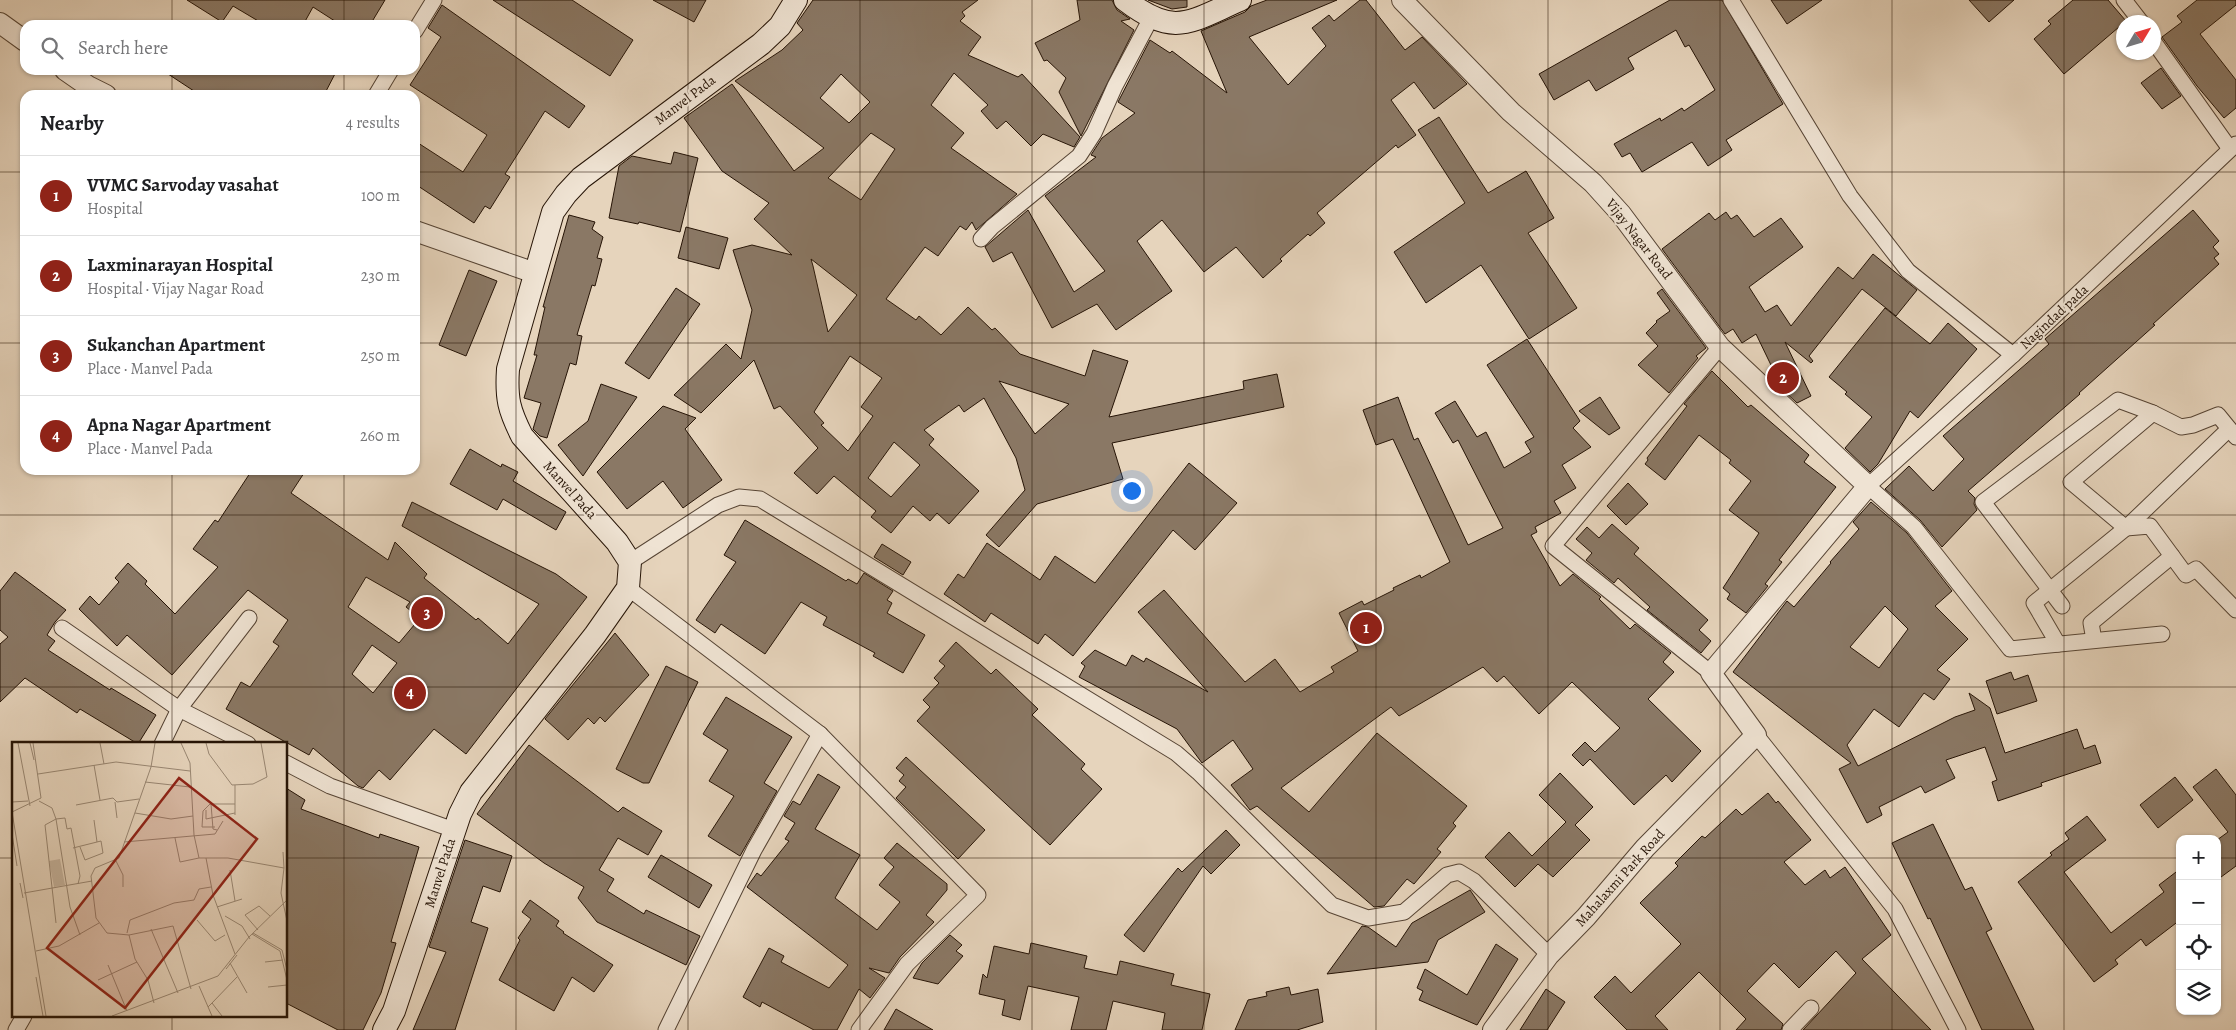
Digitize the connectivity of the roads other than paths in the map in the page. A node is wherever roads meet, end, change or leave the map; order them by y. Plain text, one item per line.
1 (434, 0) edge
2 (796, 0) edge
3 (1124, 0) edge
4 (1240, 0) edge
5 (1402, 0) edge
6 (1732, 0) edge
7 (2124, 0) edge
8 (2136, 15) edge
9 (1151, 18) junction
10 (0, 23) edge
11 (420, 23) edge
12 (20, 37) edge
13 (2161, 51) edge
14 (72, 75) edge
15 (388, 75) edge
16 (96, 90) edge
17 (379, 90) edge
18 (2233, 147) edge
19 (420, 233) edge
20 (981, 239) dead end
21 (535, 273) junction
22 (1720, 347) junction
23 (2013, 355) junction
24 (2153, 413) junction
25 (2233, 433) edge
26 (1868, 486) junction
27 (2126, 528) junction
28 (2172, 556) junction
29 (630, 562) junction
30 (628, 588) junction
31 (2051, 590) junction
32 (2062, 606) dead end
33 (2236, 610) edge
34 (249, 618) dead end
35 (62, 628) dead end
36 (2162, 634) dead end
37 (2094, 640) junction
38 (2058, 644) junction
39 (1711, 672) junction
40 (179, 709) junction
41 (820, 734) junction
42 (1756, 735) junction
43 (163, 742) edge
44 (244, 742) edge
45 (288, 764) edge
46 (454, 830) junction
47 (1549, 955) junction
48 (1811, 1008) dead end
49 (23, 1018) edge
50 (16, 1030) edge
51 (384, 1030) edge
52 (666, 1030) edge
53 (858, 1030) edge
54 (1493, 1030) edge
55 (1790, 1030) edge
56 (1958, 1030) edge

1 - 11 street
2 - 21 main road, Manvel Pada
3 - 9 main road
4 - 9 main road
5 - 22 street, Vijay Nagar Road
6 - 23 street
7 - 8 street
9 - 20 street
10 - 12 street
13 - 18 street
14 - 16 street
15 - 17 street
18 - 23 street, Nagindad pada
19 - 21 street
21 - 29 main road, Manvel Pada
22 - 26 street, Vijay Nagar Road
22 - 39 street
23 - 26 street, Nagindad pada
24 - 25 street
24 - 27 street
24 - 31 street
25 - 27 street
26 - 38 street
26 - 39 street
27 - 28 street
27 - 31 street
28 - 33 street
28 - 37 street
29 - 30 main road
29 - 47 street
30 - 41 street
30 - 46 main road, Manvel Pada
31 - 32 street
31 - 38 street
34 - 40 street
35 - 40 street
36 - 37 street
37 - 38 street
39 - 42 street
40 - 43 street
40 - 44 street
41 - 52 street
41 - 53 street
42 - 47 street, Mahalaxmi Park Road
42 - 56 street
45 - 46 street
46 - 51 main road, Manvel Pada
47 - 54 street, Mahalaxmi Park Road
48 - 55 street
49 - 50 street

